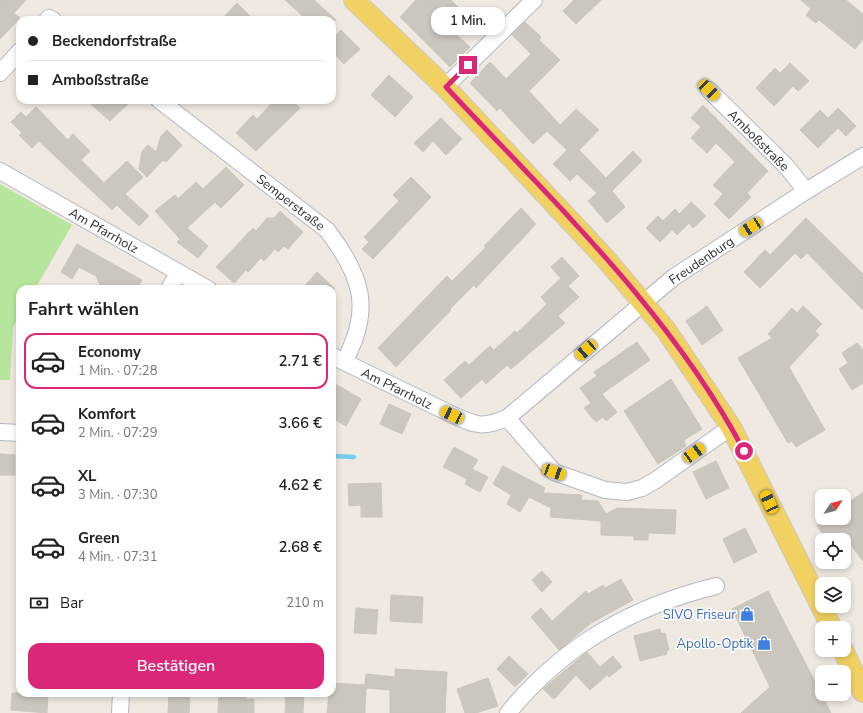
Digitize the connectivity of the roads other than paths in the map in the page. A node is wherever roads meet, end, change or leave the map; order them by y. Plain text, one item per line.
1 (354, 0) edge
2 (534, 0) edge
3 (16, 55) edge
4 (0, 73) edge
5 (446, 87) junction
6 (709, 90) dead end
7 (164, 104) edge
8 (863, 156) edge
9 (0, 171) edge
10 (806, 191) junction
11 (178, 273) junction
12 (171, 285) edge
13 (200, 285) edge
14 (643, 302) junction
15 (338, 359) edge
16 (507, 418) junction
17 (731, 427) junction
18 (0, 432) edge
19 (16, 433) edge
20 (716, 586) dead end
21 (828, 621) edge
22 (846, 657) edge
23 (863, 692) edge
24 (121, 697) edge
25 (120, 713) edge
26 (508, 713) edge

1 - 5 main road
2 - 5 street
3 - 4 street
5 - 14 main road
6 - 10 street, Amboßstraße
7 - 15 street, Semperstraße
8 - 10 street, Freudenburg
9 - 11 street, Am Pfarrholz
10 - 14 street, Freudenburg
11 - 12 street
11 - 13 street, Am Pfarrholz
14 - 16 street, Am Pfarrholz
14 - 17 main road
15 - 16 street, Am Pfarrholz
16 - 17 street
17 - 21 main road
18 - 19 street
20 - 26 street
22 - 23 main road
24 - 25 street

